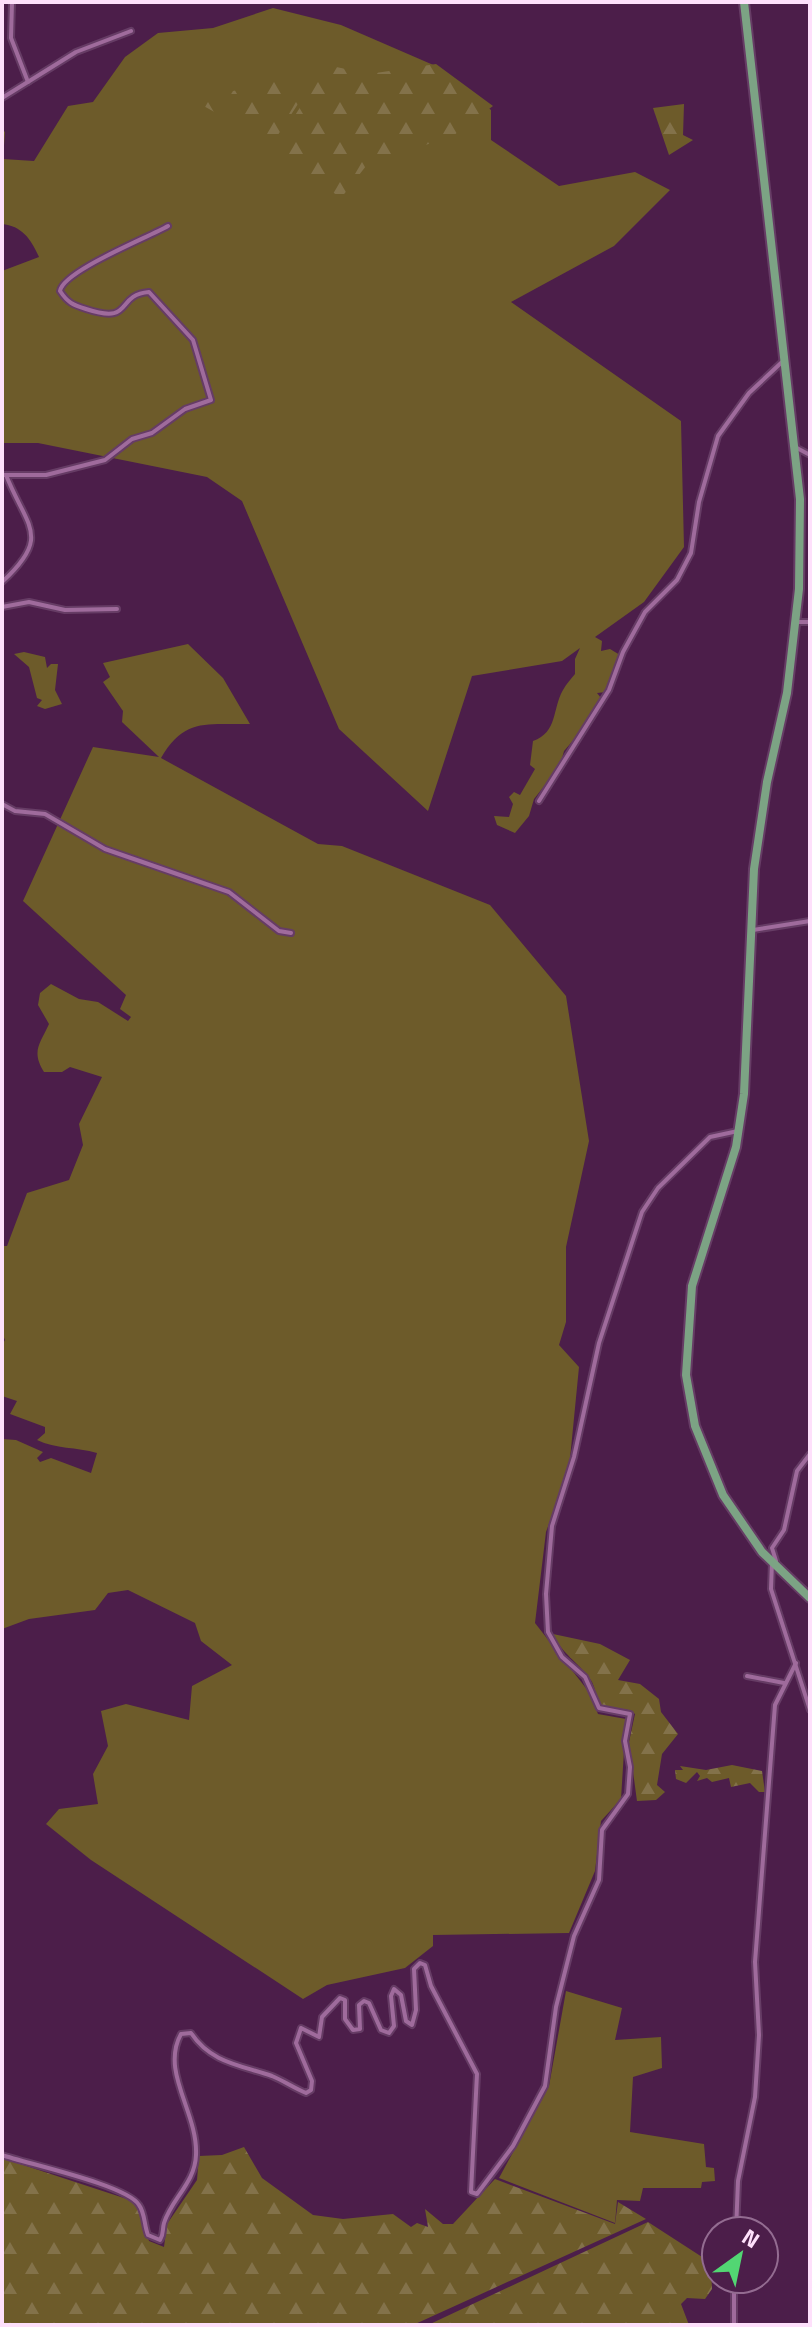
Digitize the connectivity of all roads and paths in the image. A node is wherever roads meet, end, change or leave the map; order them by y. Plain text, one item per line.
1 (12, 2) edge
2 (744, 2) edge
3 (131, 31) dead end
4 (28, 82) junction
5 (2, 98) edge
6 (168, 226) dead end
7 (782, 362) junction
8 (792, 447) junction
9 (810, 455) edge
10 (4, 475) edge
11 (2, 582) edge
12 (2, 607) edge
13 (117, 609) dead end
14 (797, 622) junction
15 (810, 622) edge
16 (539, 801) dead end
17 (2, 804) edge
18 (810, 921) edge
19 (751, 931) junction
20 (291, 933) dead end
21 (738, 1131) junction
22 (810, 1454) edge
23 (775, 1566) junction
24 (810, 1598) edge
25 (796, 1663) junction
26 (747, 1676) dead end
27 (784, 1683) junction
28 (810, 1710) edge
29 (2, 2155) edge
30 (737, 2215) edge
31 (734, 2295) edge
32 (734, 2325) edge

1 - 4 street
2 - 7 highway
3 - 4 street
4 - 5 street
6 - 10 street
7 - 8 highway
7 - 16 street
8 - 9 street
8 - 14 highway
10 - 11 street
12 - 13 street
14 - 15 street
14 - 19 highway
17 - 20 street
18 - 19 street
19 - 21 highway
21 - 23 highway
21 - 29 street
22 - 23 street
23 - 24 highway
23 - 25 street
25 - 27 street
25 - 28 street
26 - 27 street
27 - 30 street
31 - 32 street

